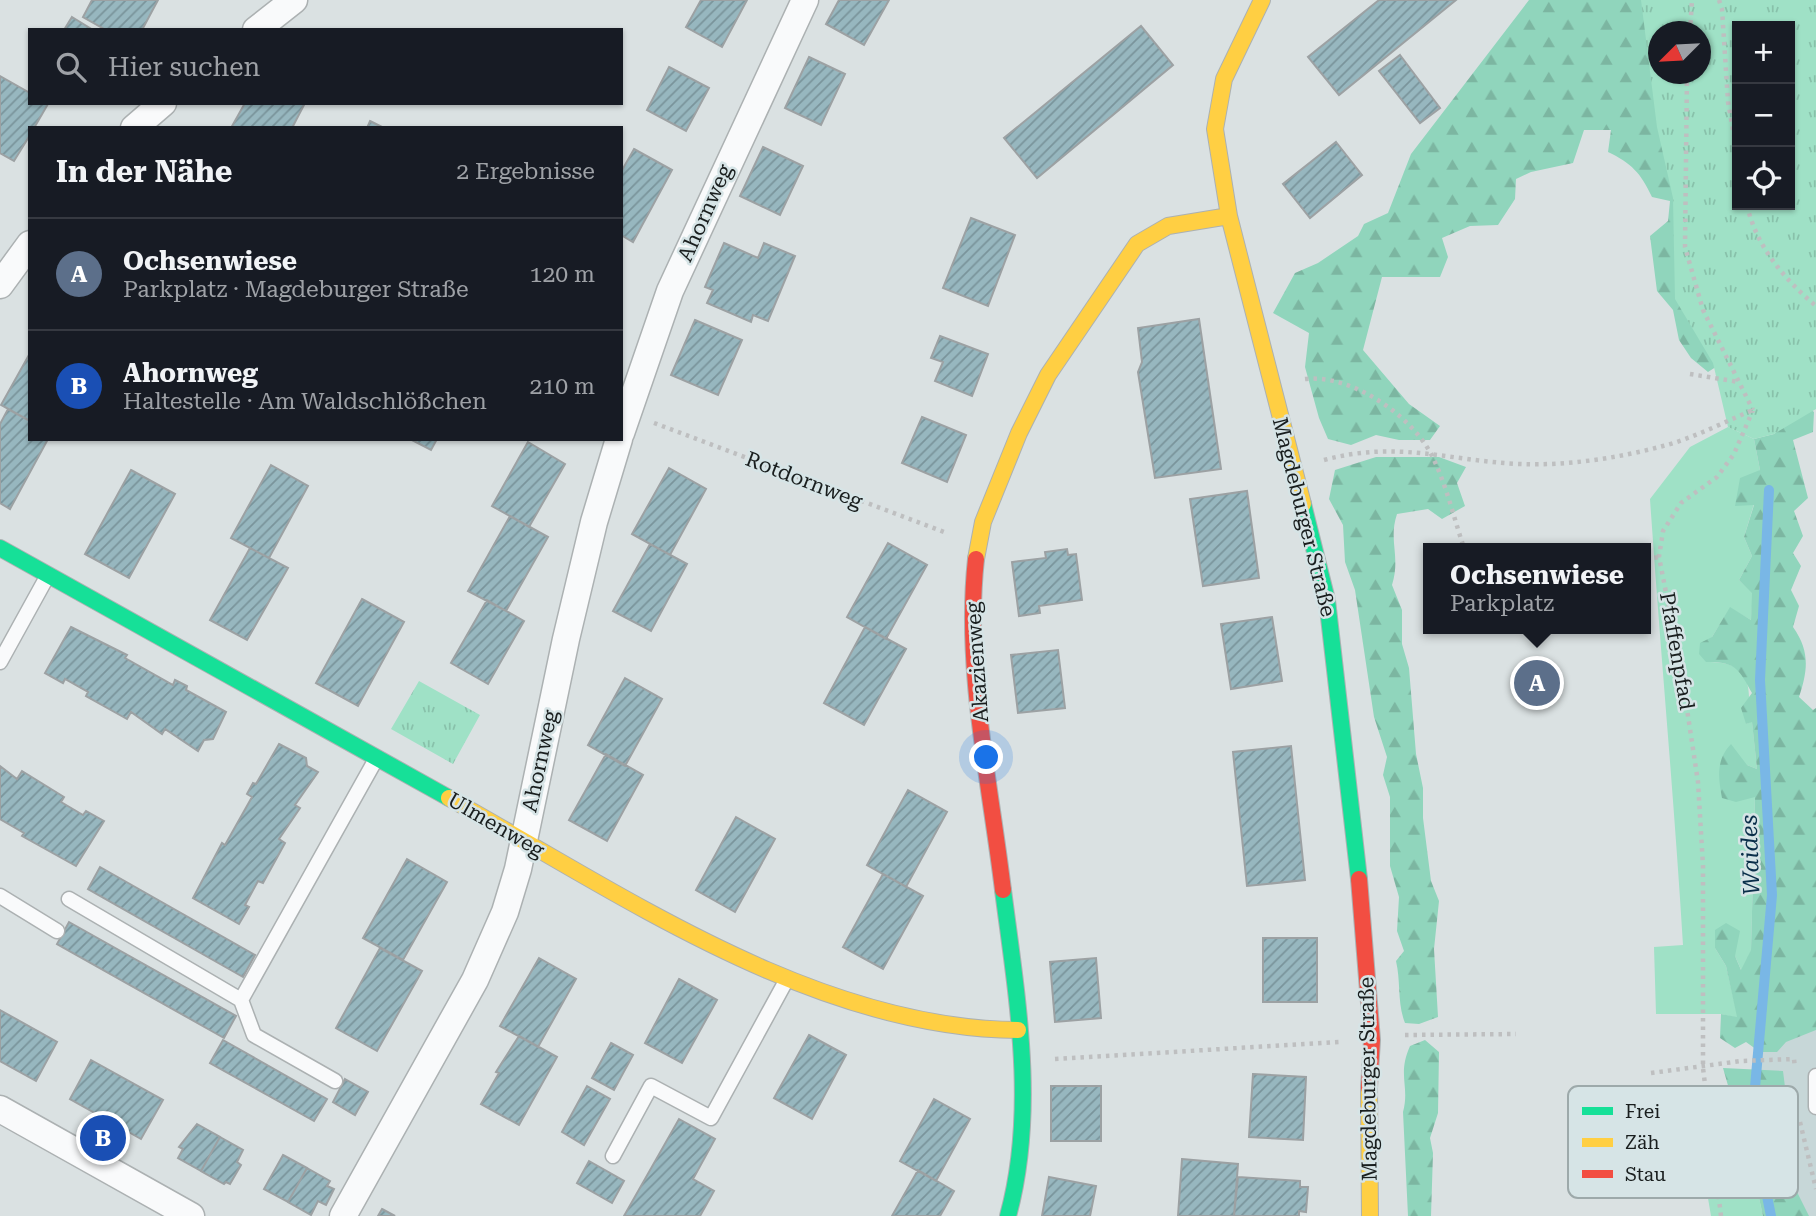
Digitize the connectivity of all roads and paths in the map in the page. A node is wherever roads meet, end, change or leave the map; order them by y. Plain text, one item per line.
1 (294, 0) edge
2 (805, 0) edge
3 (1262, 0) edge
4 (1692, 0) edge
5 (1719, 0) edge
6 (1691, 21) edge
7 (259, 28) edge
8 (1687, 84) edge
9 (161, 105) edge
10 (138, 126) edge
11 (1736, 147) edge
12 (1748, 210) edge
13 (1228, 216) junction
14 (28, 247) edge
15 (0, 285) edge
16 (1816, 306) edge
17 (1690, 374) dead end
18 (1297, 380) dead end
19 (1739, 382) junction
20 (633, 405) edge
21 (1754, 410) junction
22 (623, 428) edge
23 (618, 441) edge
24 (1430, 452) junction
25 (1334, 457) dead end
26 (948, 534) dead end
27 (1462, 543) edge
28 (0, 548) edge
29 (1659, 557) junction
30 (1651, 558) edge
31 (48, 575) junction
32 (0, 662) edge
33 (376, 758) junction
34 (524, 841) junction
35 (0, 896) edge
36 (69, 899) dead end
37 (57, 931) dead end
38 (788, 978) junction
39 (241, 1000) junction
40 (1018, 1030) junction
41 (1408, 1033) dead end
42 (1516, 1034) dead end
43 (1336, 1042) dead end
44 (1052, 1059) dead end
45 (1766, 1061) dead end
46 (1703, 1068) junction
47 (1651, 1073) dead end
48 (1816, 1076) edge
49 (335, 1081) dead end
50 (1704, 1086) edge
51 (1816, 1107) edge
52 (0, 1109) edge
53 (613, 1156) dead end
54 (1718, 1198) edge
55 (191, 1216) edge
56 (343, 1216) edge
57 (1008, 1216) edge
58 (1370, 1216) edge
59 (1721, 1216) edge

1 - 7 street
2 - 20 street, Ahornweg
3 - 13 street, Magdeburger Straße
4 - 6 path
5 - 11 path
8 - 19 path
9 - 10 street
12 - 16 path
13 - 40 street, Akazienweg
13 - 58 street, Magdeburger Straße
14 - 15 street
17 - 19 path
18 - 24 path
19 - 21 path
20 - 22 street, Ahornweg
20 - 26 path, Rotdornweg
21 - 24 path
21 - 29 path, Pfaffenpfad
23 - 34 street, Ahornweg
24 - 25 path
24 - 27 path
28 - 31 street, Ulmenweg
29 - 30 path
29 - 46 path, Pfaffenpfad
31 - 32 lane
31 - 33 street, Ulmenweg
33 - 34 street, Ulmenweg
33 - 39 lane
34 - 38 street, Ulmenweg
34 - 56 street, Ahornweg
35 - 37 lane
36 - 39 lane
38 - 40 street, Ulmenweg
38 - 53 lane
39 - 49 lane
40 - 57 street, Akazienweg
41 - 42 path
43 - 44 path
45 - 46 path
46 - 47 path
46 - 50 path, Pfaffenpfad
48 - 51 lane
52 - 55 street
54 - 59 path, Pfaffenpfad

